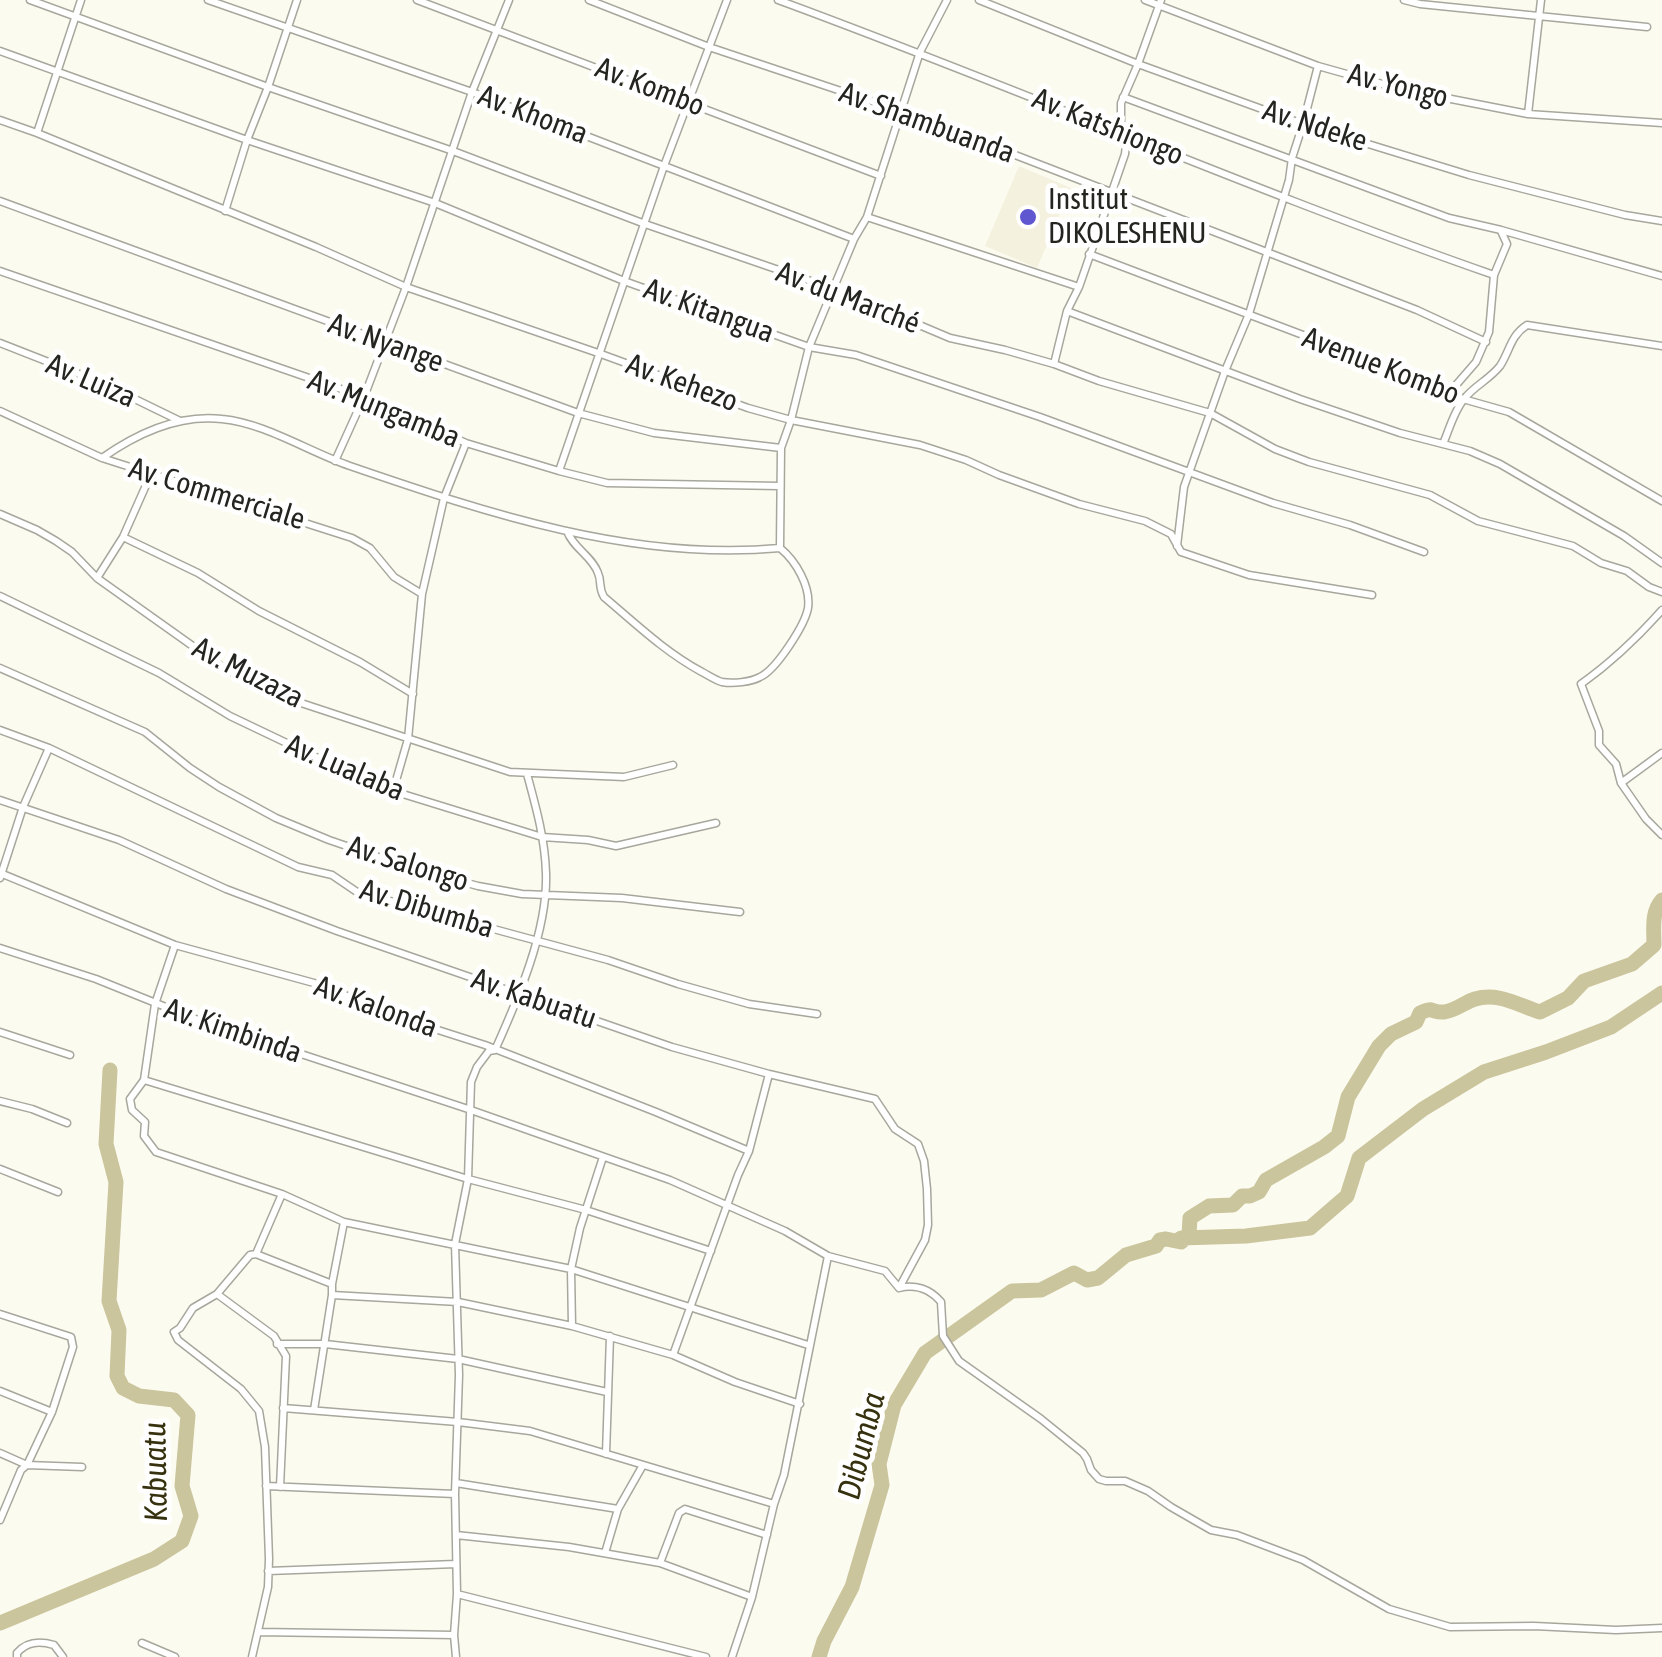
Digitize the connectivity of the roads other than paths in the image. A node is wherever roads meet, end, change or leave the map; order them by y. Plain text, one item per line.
1 (30, 0) edge
2 (81, 0) edge
3 (208, 0) edge
4 (297, 0) edge
5 (418, 0) edge
6 (509, 0) edge
7 (589, 0) edge
8 (727, 0) edge
9 (778, 0) edge
10 (947, 0) edge
11 (978, 0) edge
12 (1145, 0) edge
13 (1404, 0) edge
14 (1541, 0) edge
15 (1160, 2) edge
16 (75, 16) junction
17 (1540, 16) junction
18 (1647, 27) dead end
19 (287, 28) junction
20 (498, 29) junction
21 (709, 47) junction
22 (0, 51) edge
23 (920, 52) junction
24 (1138, 64) junction
25 (1318, 66) junction
26 (56, 70) junction
27 (268, 87) junction
28 (472, 92) junction
29 (1123, 97) junction
30 (689, 102) junction
31 (902, 111) junction
32 (1528, 114) junction
33 (0, 120) edge
34 (1662, 123) edge
35 (1304, 124) junction
36 (1121, 132) junction
37 (37, 133) junction
38 (246, 140) junction
39 (453, 151) junction
40 (1292, 158) junction
41 (664, 166) junction
42 (881, 176) junction
43 (1112, 192) junction
44 (1284, 197) junction
45 (0, 201) edge
46 (436, 203) junction
47 (225, 212) junction
48 (868, 216) junction
49 (1662, 221) edge
50 (645, 224) junction
51 (1501, 230) junction
52 (854, 239) junction
53 (1089, 254) junction
54 (1268, 254) junction
55 (0, 271) edge
56 (1494, 276) junction
57 (1662, 276) edge
58 (624, 281) junction
59 (1079, 287) junction
60 (406, 288) junction
61 (834, 289) junction
62 (1067, 311) junction
63 (1249, 314) junction
64 (384, 342) junction
65 (1486, 342) junction
66 (0, 343) edge
67 (1662, 346) edge
68 (809, 347) junction
69 (601, 354) junction
70 (1054, 364) junction
71 (1225, 371) junction
72 (1450, 392) junction
73 (364, 397) junction
74 (1463, 399) junction
75 (0, 410) edge
76 (1210, 412) junction
77 (578, 413) junction
78 (791, 420) junction
79 (180, 421) junction
80 (466, 443) junction
81 (1443, 444) junction
82 (781, 448) junction
83 (102, 458) junction
84 (335, 461) junction
85 (560, 470) junction
86 (1189, 472) junction
87 (151, 474) junction
88 (780, 486) junction
89 (444, 498) junction
90 (1662, 501) edge
91 (0, 514) edge
92 (567, 532) junction
93 (123, 537) junction
94 (1177, 546) junction
95 (780, 548) junction
96 (1424, 552) dead end
97 (1662, 564) edge
98 (97, 578) junction
99 (1662, 592) edge
100 (422, 594) junction
101 (1372, 595) dead end
102 (0, 596) edge
103 (1662, 610) edge
104 (0, 668) edge
105 (413, 694) junction
106 (0, 730) edge
107 (408, 740) junction
108 (49, 748) junction
109 (1662, 753) edge
110 (673, 765) dead end
111 (527, 774) junction
112 (1621, 784) junction
113 (392, 791) junction
114 (0, 800) edge
115 (23, 807) junction
116 (716, 823) dead end
117 (1662, 835) edge
118 (542, 837) junction
119 (1, 875) edge
120 (545, 894) junction
121 (740, 912) dead end
122 (536, 942) junction
123 (175, 945) junction
124 (0, 948) edge
125 (518, 994) junction
126 (155, 1004) junction
127 (818, 1014) dead end
128 (0, 1032) edge
129 (495, 1050) junction
130 (70, 1055) dead end
131 (770, 1074) junction
132 (144, 1080) junction
133 (0, 1102) edge
134 (468, 1109) junction
135 (67, 1123) dead end
136 (748, 1151) junction
137 (603, 1157) junction
138 (0, 1169) edge
139 (468, 1179) junction
140 (58, 1192) dead end
141 (282, 1194) junction
142 (727, 1204) junction
143 (586, 1210) junction
144 (344, 1222) junction
145 (455, 1244) junction
146 (711, 1251) junction
147 (256, 1254) junction
148 (828, 1256) junction
149 (571, 1269) junction
150 (332, 1284) junction
151 (899, 1288) junction
152 (217, 1294) junction
153 (332, 1294) junction
154 (458, 1302) junction
155 (691, 1309) junction
156 (0, 1314) edge
157 (572, 1326) junction
158 (610, 1336) junction
159 (277, 1344) junction
160 (325, 1344) junction
161 (808, 1345) junction
162 (673, 1355) junction
163 (458, 1359) junction
164 (0, 1391) edge
165 (607, 1392) junction
166 (800, 1404) junction
167 (283, 1408) junction
168 (314, 1410) junction
169 (52, 1412) junction
170 (458, 1422) junction
171 (0, 1453) edge
172 (606, 1454) junction
173 (642, 1465) junction
174 (27, 1466) junction
175 (82, 1467) dead end
176 (456, 1484) junction
177 (266, 1486) junction
178 (280, 1486) junction
179 (455, 1494) junction
180 (774, 1504) junction
181 (618, 1508) junction
182 (0, 1520) edge
183 (456, 1535) junction
184 (767, 1535) junction
185 (605, 1553) junction
186 (660, 1563) junction
187 (456, 1564) junction
188 (268, 1571) junction
189 (457, 1594) junction
190 (752, 1597) junction
191 (1662, 1628) edge
192 (259, 1632) junction
193 (454, 1635) junction
194 (142, 1644) dead end
195 (17, 1657) edge
196 (63, 1657) edge
197 (176, 1657) edge
198 (252, 1657) edge
199 (456, 1657) edge
200 (706, 1657) edge
201 (732, 1657) edge

1 - 16 street, Av. du Marché
2 - 16 street
3 - 19 street, Av. Khoma
4 - 19 street
5 - 20 street, Av. Kombo
6 - 20 street
7 - 21 street, Av. Shambuanda
8 - 21 street
9 - 23 street, Av. Katshiongo
10 - 23 street
11 - 24 street, Av. Ndeke
12 - 15 street, Av. Yongo
13 - 17 street
14 - 17 street
15 - 24 street
15 - 25 street, Av. Yongo
16 - 26 street
16 - 27 street, Av. du Marché
17 - 18 street
17 - 32 street
19 - 27 street
19 - 28 street, Av. Khoma
20 - 28 street
20 - 30 street, Av. Kombo
21 - 30 street
21 - 31 street, Av. Shambuanda
22 - 26 street, Av. Kitangua
23 - 31 street
23 - 36 street, Av. Katshiongo
24 - 29 street
24 - 35 street, Av. Ndeke
25 - 32 street, Av. Yongo
25 - 35 street
26 - 37 street
26 - 38 street, Av. Kitangua
27 - 38 street
27 - 39 street, Av. du Marché
28 - 39 street
28 - 41 street, Av. Khoma
29 - 36 street
29 - 40 street
30 - 41 street
30 - 42 street, Av. Kombo
31 - 42 street
31 - 43 street, Av. Shambuanda
32 - 34 street, Av. Yongo
33 - 37 street, Av. Kehezo
35 - 40 street
35 - 49 street, Av. Ndeke
36 - 43 street
36 - 44 street, Av. Katshiongo
37 - 47 street, Av. Kehezo
38 - 46 street, Av. Kitangua
38 - 47 street
39 - 46 street
39 - 50 street, Av. du Marché
40 - 44 street
40 - 51 street
41 - 50 street
41 - 52 street, Av. Khoma
42 - 48 street
43 - 53 street
43 - 54 street, Av. Shambuanda
44 - 54 street
44 - 56 street, Av. Katshiongo
45 - 64 street, Av. Nyange
46 - 58 street, Av. Kitangua
46 - 60 street
47 - 60 street, Av. Kehezo
48 - 52 street
48 - 59 street
50 - 58 street
50 - 61 street, Av. du Marché
51 - 56 street
51 - 57 street
52 - 61 street
53 - 59 street
53 - 63 street, Avenue Kombo
54 - 63 street
54 - 65 street, Av. Shambuanda
55 - 73 street, Av. Mungamba
56 - 65 street
58 - 68 street, Av. Kitangua
58 - 69 street
59 - 62 street
60 - 64 street
60 - 69 street, Av. Kehezo
61 - 68 street
61 - 70 street, Av. du Marché
62 - 70 street
62 - 71 street
63 - 71 street
63 - 72 street, Avenue Kombo
64 - 73 street
64 - 77 street, Av. Nyange
65 - 72 street
66 - 79 street, Av. Luiza
67 - 74 street
68 - 78 street
68 - 86 street, Av. Kitangua
69 - 77 street
69 - 78 street, Av. Kehezo
70 - 76 street, Av. du Marché
71 - 76 street
71 - 81 street
72 - 74 street, Avenue Kombo
73 - 80 street, Av. Mungamba
73 - 84 street
74 - 81 street
74 - 90 street, Avenue Kombo
75 - 83 street, Av. Commerciale
76 - 86 street
76 - 99 street, Av. du Marché
77 - 82 street, Av. Nyange
77 - 85 street
78 - 82 street
78 - 94 street, Av. Kehezo
79 - 83 street
79 - 84 street
80 - 85 street, Av. Mungamba
80 - 89 street
81 - 97 street
82 - 88 street
83 - 87 street, Av. Commerciale
84 - 89 street
85 - 88 street, Av. Mungamba
86 - 94 street
86 - 96 street, Av. Kitangua
87 - 93 street
87 - 100 street, Av. Commerciale
88 - 95 street
89 - 92 street
89 - 100 street
91 - 98 street, Av. Muzaza
92 - 95 street
92 - 95 street
93 - 98 street
93 - 105 street
94 - 101 street, Av. Kehezo
98 - 107 street, Av. Muzaza
100 - 105 street
102 - 113 street, Av. Lualaba
103 - 112 street
104 - 120 street, Av. Salongo
105 - 107 street
106 - 108 street, Av. Dibumba
107 - 111 street, Av. Muzaza
107 - 113 street
108 - 115 street
108 - 122 street, Av. Dibumba
109 - 112 street
110 - 111 street, Av. Muzaza
111 - 118 street
112 - 117 street
113 - 118 street, Av. Lualaba
114 - 115 street, Av. Kabuatu
115 - 119 street
115 - 125 street, Av. Kabuatu
116 - 118 street, Av. Lualaba
118 - 120 street
119 - 123 street, Av. Kalonda
120 - 121 street, Av. Salongo
120 - 122 street
122 - 125 street
122 - 127 street, Av. Dibumba
123 - 126 street
123 - 129 street, Av. Kalonda
124 - 126 street, Av. Kimbinda
125 - 129 street
125 - 131 street, Av. Kabuatu
126 - 132 street
126 - 134 street, Av. Kimbinda
128 - 130 street
129 - 134 street
129 - 136 street, Av. Kalonda
131 - 136 street
131 - 151 street, Av. Kabuatu
132 - 139 street
132 - 141 street
133 - 135 street
134 - 137 street, Av. Kimbinda
134 - 139 street
136 - 142 street
137 - 142 street, Av. Kimbinda
137 - 143 street
138 - 140 street
139 - 143 street
139 - 145 street
141 - 144 street
141 - 147 street
142 - 146 street
142 - 148 street, Av. Kimbinda
143 - 146 street
143 - 149 street
144 - 145 street
144 - 150 street
145 - 149 street
145 - 154 street
146 - 155 street
147 - 150 street
147 - 152 street
148 - 151 street, Av. Kimbinda
148 - 161 street
149 - 155 street
149 - 157 street
150 - 153 street
151 - 191 street, Av. Kimbinda
152 - 159 street
152 - 177 street
153 - 154 street
153 - 160 street
154 - 157 street
154 - 163 street
155 - 161 street
155 - 162 street
156 - 169 street
157 - 158 street
158 - 162 street
158 - 165 street
159 - 160 street
159 - 167 street
160 - 163 street
160 - 168 street
161 - 166 street
162 - 166 street
163 - 165 street
163 - 170 street
164 - 169 street
165 - 172 street
166 - 180 street
167 - 168 street
167 - 178 street
168 - 170 street
169 - 174 street
170 - 172 street
170 - 176 street
171 - 174 street
172 - 173 street
173 - 180 street
173 - 181 street
174 - 175 street
174 - 182 street
176 - 179 street
176 - 181 street
177 - 178 street
177 - 188 street
178 - 179 street
179 - 183 street
180 - 184 street
181 - 185 street
183 - 185 street
183 - 187 street
184 - 186 street
184 - 190 street
185 - 186 street
186 - 190 street
187 - 188 street
187 - 189 street
188 - 192 street
189 - 193 street
189 - 200 street
190 - 201 street
192 - 193 street
192 - 198 street
193 - 199 street
194 - 197 street
195 - 196 street

